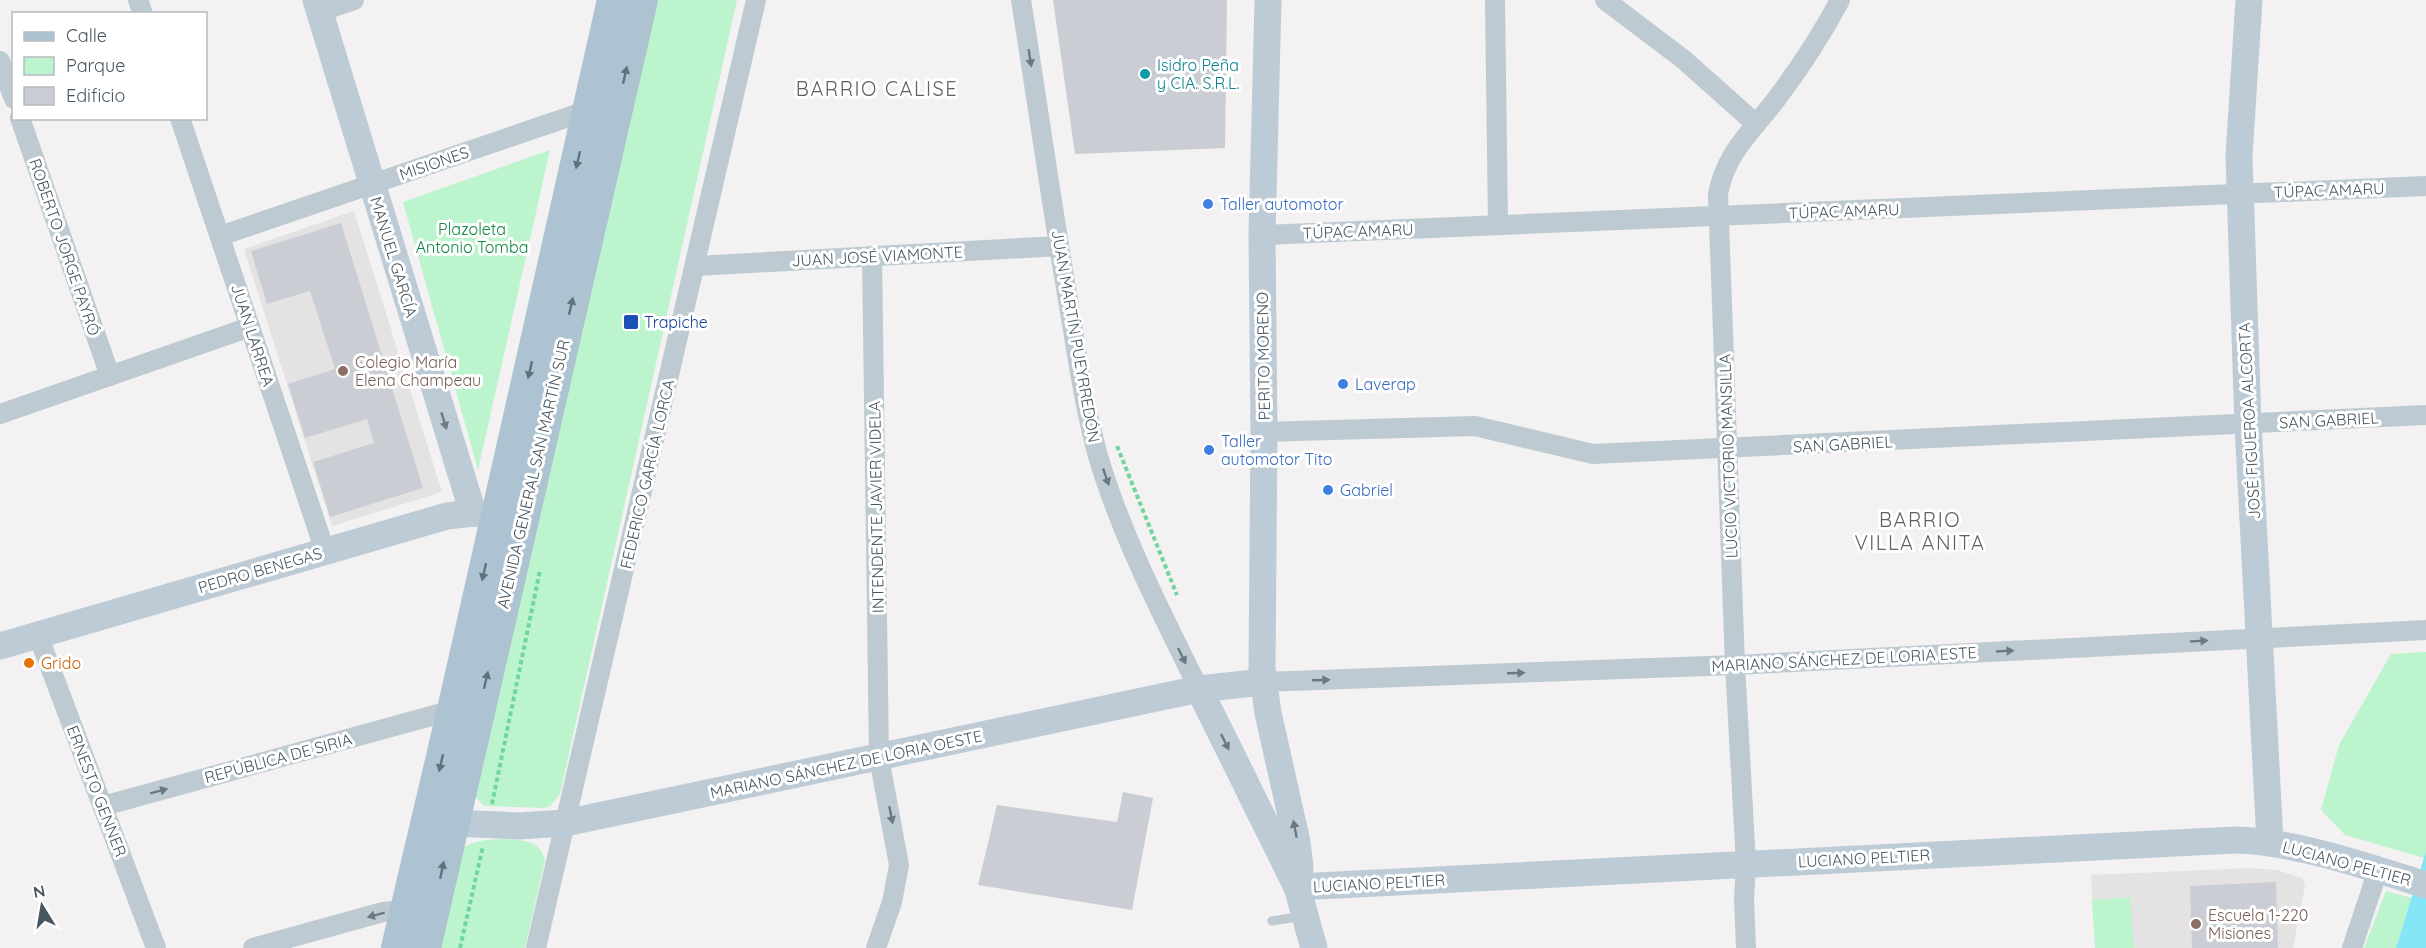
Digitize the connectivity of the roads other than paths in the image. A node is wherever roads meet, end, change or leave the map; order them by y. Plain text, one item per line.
1 (354, 0) edge
2 (613, 0) edge
3 (642, 0) edge
4 (756, 0) edge
5 (1022, 0) edge
6 (1268, 0) edge
7 (1495, 0) edge
8 (1605, 0) edge
9 (1840, 0) edge
10 (2248, 0) edge
11 (318, 6) edge
12 (0, 61) edge
13 (12, 94) edge
14 (602, 112) junction
15 (21, 120) edge
16 (181, 120) edge
17 (1756, 124) junction
18 (371, 184) junction
19 (2426, 186) edge
20 (2240, 194) junction
21 (1719, 216) junction
22 (1498, 225) junction
23 (1262, 235) junction
24 (220, 236) junction
25 (1059, 246) junction
26 (872, 256) junction
27 (696, 266) junction
28 (250, 327) junction
29 (110, 376) junction
30 (0, 414) edge
31 (2426, 415) edge
32 (2248, 424) junction
33 (1264, 432) junction
34 (1729, 449) junction
35 (497, 516) junction
36 (325, 551) junction
37 (2426, 630) edge
38 (38, 635) junction
39 (2260, 638) junction
40 (0, 646) edge
41 (1735, 665) junction
42 (1263, 682) junction
43 (1199, 689) junction
44 (453, 710) junction
45 (879, 758) junction
46 (102, 806) junction
47 (440, 822) junction
48 (565, 823) junction
49 (2270, 842) junction
50 (1746, 864) junction
51 (2378, 870) junction
52 (2421, 883) edge
53 (1297, 887) junction
54 (420, 909) junction
55 (1305, 916) junction
56 (1272, 921) dead end
57 (156, 948) edge
58 (253, 948) edge
59 (397, 948) edge
60 (425, 948) edge
61 (536, 948) edge
62 (876, 948) edge
63 (1314, 948) edge
64 (1746, 948) edge
65 (2352, 948) edge

1 - 11 street
2 - 14 main road, AVENIDA GENERAL SAN MARTÍN SUR
14 -> 3 main road, AVENIDA GENERAL SAN MARTÍN SUR
4 - 27 street, FEDERICO GARCÍA LORCA
5 -> 25 street, JUAN MARTÍN PUEYRREDÓN
6 - 23 street, PERITO MORENO
7 - 22 street
8 - 17 street
9 - 17 street, LUCIO VICTORIO MANSILLA
10 - 20 street, JOSÉ FIGUEROA ALCORTA
11 - 18 street, MANUEL GARCÍA
12 - 13 street
14 - 18 street, MISIONES
14 - 35 main road, AVENIDA GENERAL SAN MARTÍN SUR
15 - 29 street, ROBERTO JORGE PAYRÓ
16 - 24 street, JUAN LARREA
17 - 21 street, LUCIO VICTORIO MANSILLA
18 - 24 street, MISIONES
18 -> 35 street, MANUEL GARCÍA
19 - 20 street, TÚPAC AMARU
20 - 21 street, TÚPAC AMARU
20 - 32 street, JOSÉ FIGUEROA ALCORTA
21 - 22 street, TÚPAC AMARU
21 - 34 street, LUCIO VICTORIO MANSILLA
22 - 23 street, TÚPAC AMARU
23 - 33 street, PERITO MORENO
24 - 28 street, JUAN LARREA
25 - 26 street, JUAN JOSÉ VIAMONTE
25 -> 43 street, JUAN MARTÍN PUEYRREDÓN
26 - 27 street, JUAN JOSÉ VIAMONTE
26 - 45 street, INTENDENTE JAVIER VIDELA
27 - 48 street, FEDERICO GARCÍA LORCA
28 - 29 street
28 - 36 street, JUAN LARREA
29 - 30 street
31 - 32 street, SAN GABRIEL
32 - 34 street, SAN GABRIEL
32 - 39 street, JOSÉ FIGUEROA ALCORTA
33 - 34 street, SAN GABRIEL
33 - 42 street, PERITO MORENO
34 - 41 street, LUCIO VICTORIO MANSILLA
35 - 36 street, PEDRO BENEGAS
35 -> 44 main road, AVENIDA GENERAL SAN MARTÍN SUR
47 -> 35 main road, AVENIDA GENERAL SAN MARTÍN SUR
36 - 38 street, PEDRO BENEGAS
37 - 39 street, MARIANO SÁNCHEZ DE LORIA ESTE
38 - 40 street, PEDRO BENEGAS
38 - 46 street, ERNESTO GENNER
41 -> 39 street, MARIANO SÁNCHEZ DE LORIA ESTE
39 - 49 street, JOSÉ FIGUEROA ALCORTA
42 -> 41 street, MARIANO SÁNCHEZ DE LORIA ESTE
41 - 50 street, LUCIO VICTORIO MANSILLA
42 - 43 street, MARIANO SÁNCHEZ DE LORIA OESTE
53 -> 42 street, PERITO MORENO
43 - 45 street, MARIANO SÁNCHEZ DE LORIA OESTE
43 -> 53 street, PERITO MORENO
46 -> 44 street, REPÚBLICA DE SIRIA
44 -> 47 main road, AVENIDA GENERAL SAN MARTÍN SUR
45 - 48 street, MARIANO SÁNCHEZ DE LORIA OESTE
45 -> 62 street, INTENDENTE JAVIER VIDELA
46 - 57 street, ERNESTO GENNER
47 - 48 street, MARIANO SÁNCHEZ DE LORIA OESTE
47 - 54 main road, AVENIDA GENERAL SAN MARTÍN SUR
48 - 61 street, FEDERICO GARCÍA LORCA
49 - 50 street, LUCIANO PELTIER
49 - 51 street, LUCIANO PELTIER
50 - 53 street, LUCIANO PELTIER
50 - 64 street, LUCIO VICTORIO MANSILLA
51 - 52 street, LUCIANO PELTIER
51 - 65 street
53 - 55 street, PERITO MORENO
54 -> 58 street
54 - 59 main road, AVENIDA GENERAL SAN MARTÍN SUR
54 - 60 main road, AVENIDA GENERAL SAN MARTÍN SUR
55 - 56 lane
55 - 63 street, PERITO MORENO

